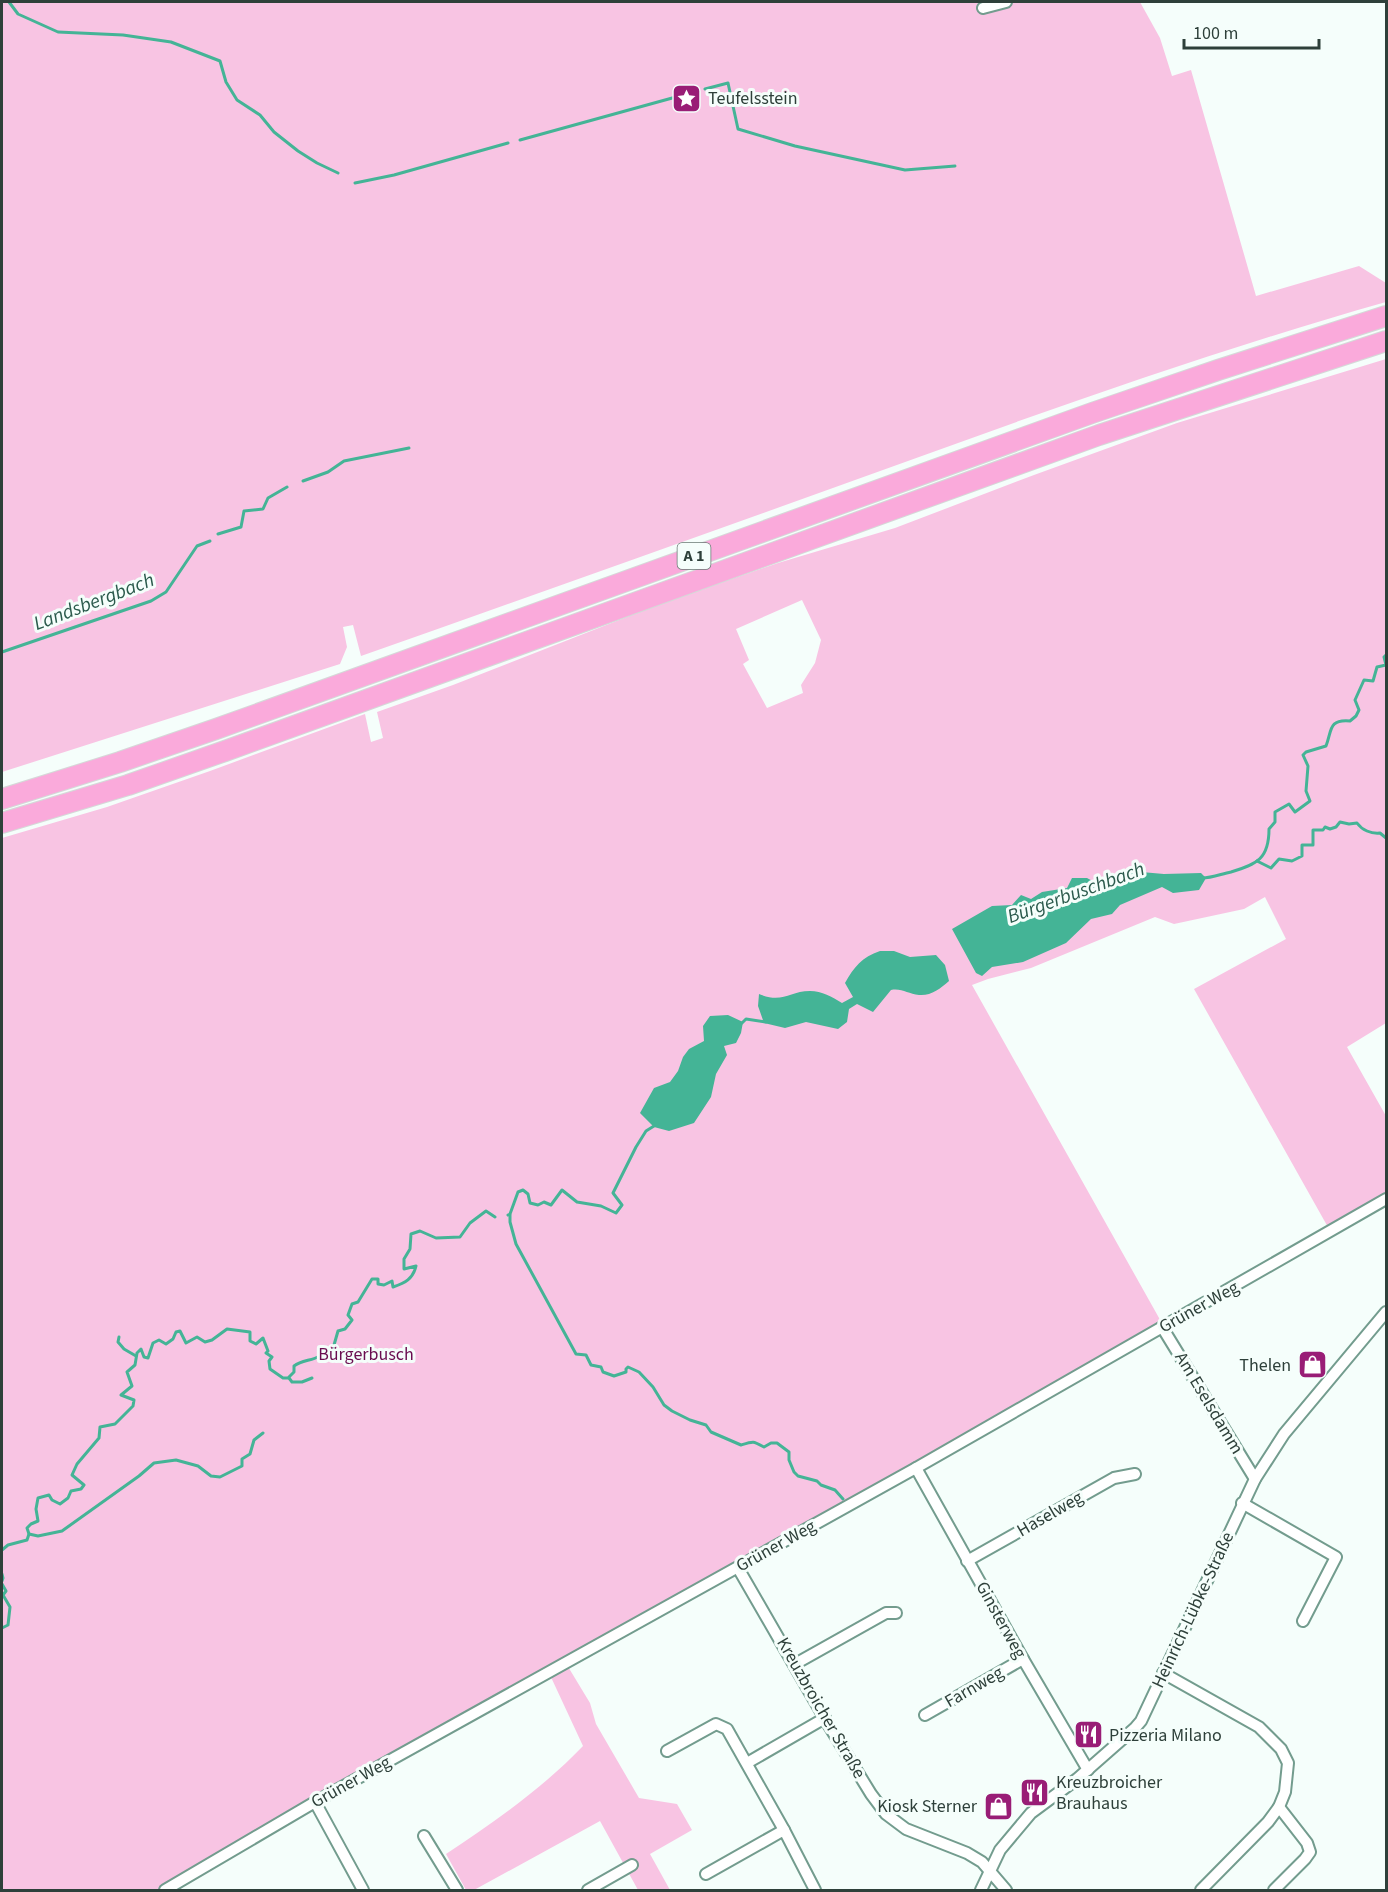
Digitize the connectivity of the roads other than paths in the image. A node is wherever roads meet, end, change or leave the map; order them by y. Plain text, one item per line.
1 (1006, 2) edge
2 (983, 8) dead end
3 (1386, 316) edge
4 (1386, 341) edge
5 (2, 799) edge
6 (2, 823) edge
7 (1386, 1199) edge
8 (1386, 1312) edge
9 (1162, 1328) junction
10 (916, 1468) junction
11 (1135, 1474) dead end
12 (1255, 1479) junction
13 (1242, 1503) junction
14 (968, 1561) junction
15 (738, 1568) junction
16 (896, 1613) dead end
17 (1303, 1621) dead end
18 (1023, 1659) junction
19 (795, 1664) junction
20 (1163, 1673) junction
21 (925, 1715) dead end
22 (825, 1718) junction
23 (667, 1750) dead end
24 (747, 1763) junction
25 (1088, 1770) junction
26 (315, 1802) junction
27 (1279, 1807) junction
28 (784, 1830) junction
29 (424, 1836) dead end
30 (632, 1864) dead end
31 (990, 1871) junction
32 (706, 1874) dead end
33 (1280, 1888) edge
34 (165, 1890) edge
35 (363, 1890) edge
36 (457, 1890) edge
37 (588, 1890) edge
38 (815, 1890) edge
39 (981, 1890) edge
40 (1006, 1890) edge
41 (1201, 1890) edge

1 - 2 street
3 - 5 highway, A 1
4 - 6 highway, A 1
7 - 9 street, Grüner Weg
8 - 12 street, Heinrich-Lübke-Straße
9 - 10 street, Grüner Weg
9 - 12 street, Am Eselsdamm
10 - 14 street, Ginsterweg
10 - 15 street, Grüner Weg
11 - 14 street, Haselweg
12 - 13 street, Heinrich-Lübke-Straße
13 - 17 street
13 - 20 street, Heinrich-Lübke-Straße
14 - 18 street, Ginsterweg
15 - 19 street, Kreuzbroicher Straße
15 - 26 street, Grüner Weg
16 - 19 street
18 - 21 street, Farnweg
18 - 25 street, Ginsterweg
19 - 22 street, Kreuzbroicher Straße
20 - 25 street, Heinrich-Lübke-Straße
20 - 27 street
22 - 24 street
22 - 31 street, Kreuzbroicher Straße
23 - 24 street
24 - 28 street
25 - 31 street, Heinrich-Lübke-Straße
26 - 34 street, Grüner Weg
26 - 35 street
27 - 33 street
27 - 41 street
28 - 32 street
28 - 38 street
29 - 36 street
30 - 37 street
31 - 39 street, Heinrich-Lübke-Straße
31 - 40 street, Kreuzbroicher Straße

